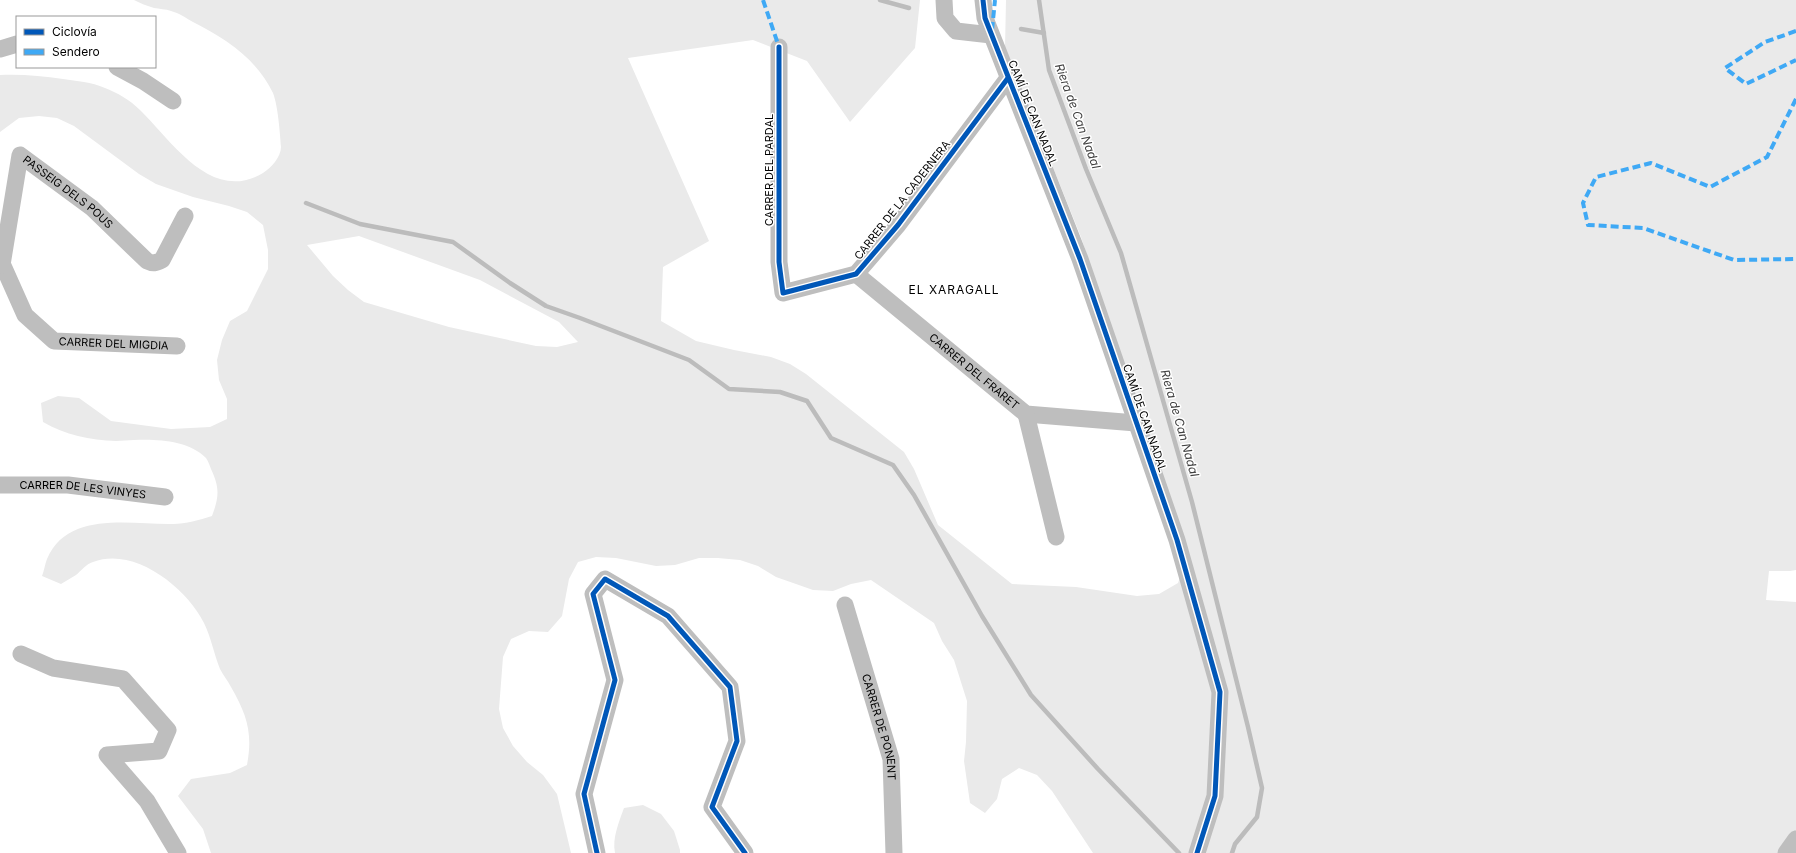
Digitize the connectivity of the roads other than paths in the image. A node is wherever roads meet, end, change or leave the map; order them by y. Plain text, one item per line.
1 (944, 0) edge
2 (983, 0) edge
3 (991, 35) junction
4 (16, 44) edge
5 (779, 47) dead end
6 (0, 49) edge
7 (119, 68) edge
8 (1008, 78) junction
9 (173, 101) dead end
10 (186, 216) dead end
11 (1, 262) edge
12 (856, 274) junction
13 (783, 293) joint
14 (177, 346) dead end
15 (1026, 414) junction
16 (1136, 423) junction
17 (0, 485) edge
18 (164, 497) dead end
19 (1056, 537) dead end
20 (844, 605) dead end
21 (21, 654) dead end
22 (1796, 839) edge
23 (178, 853) edge
24 (597, 853) edge
25 (745, 853) edge
26 (894, 853) edge
27 (1197, 853) edge
28 (1786, 853) edge

1 - 3 street
2 - 3 street, CAMÍ DE CAN NADAL
3 - 8 street, CAMÍ DE CAN NADAL
4 - 6 street
5 - 13 street, CARRER DEL PARDAL
7 - 9 street
8 - 12 street, CARRER DE LA CADERNERA
8 - 16 street, CAMÍ DE CAN NADAL
10 - 11 street, PASSEIG DELS POUS
11 - 14 street, CARRER DEL MIGDIA
12 - 13 street, CARRER DE LA CADERNERA
12 - 15 street, CARRER DEL FRARET
15 - 16 street, CARRER DEL FRARET
15 - 19 street
16 - 27 street, CAMÍ DE CAN NADAL
17 - 18 street, CARRER DE LES VINYES
20 - 26 street, CARRER DE PONENT
21 - 23 street
22 - 28 street
24 - 25 street

